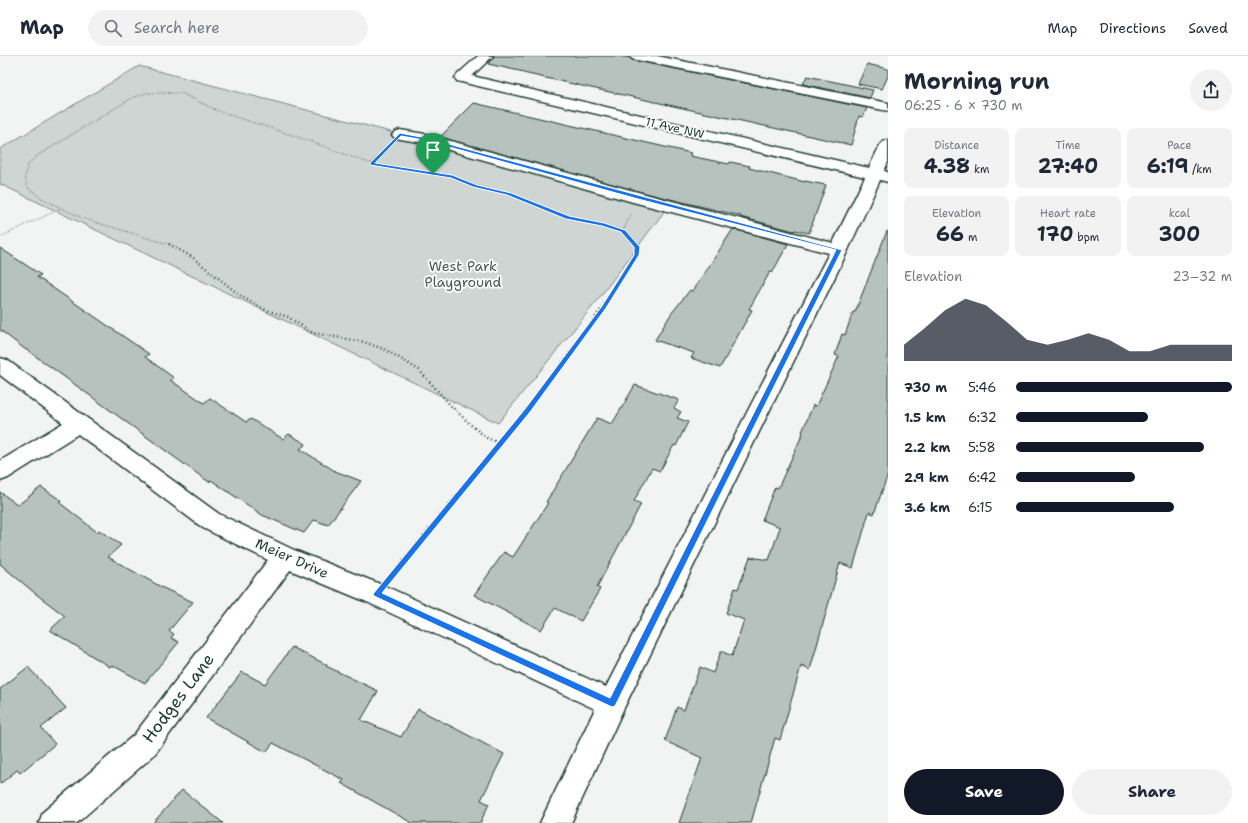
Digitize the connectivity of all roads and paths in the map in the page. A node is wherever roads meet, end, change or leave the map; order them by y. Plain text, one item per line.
1 (486, 56) edge
2 (637, 56) edge
3 (888, 107) edge
4 (400, 135) joint
5 (888, 145) edge
6 (372, 164) junction
7 (881, 176) edge
8 (60, 209) junction
9 (0, 237) edge
10 (839, 250) junction
11 (0, 365) edge
12 (78, 424) junction
13 (499, 443) junction
14 (0, 472) edge
15 (285, 557) junction
16 (376, 594) junction
17 (612, 703) junction
18 (54, 823) edge
19 (555, 823) edge

1 - 7 street, 11 Ave NW
2 - 3 street
4 - 6 path
4 - 10 street
5 - 7 street
6 - 8 path
6 - 13 path
7 - 10 street
8 - 9 path
8 - 13 path
10 - 17 street
11 - 12 street, Meier Drive
12 - 14 street
12 - 15 street, Meier Drive
13 - 16 path
15 - 16 street, Meier Drive
15 - 18 street, Hodges Lane
16 - 17 street, Meier Drive
17 - 19 street

